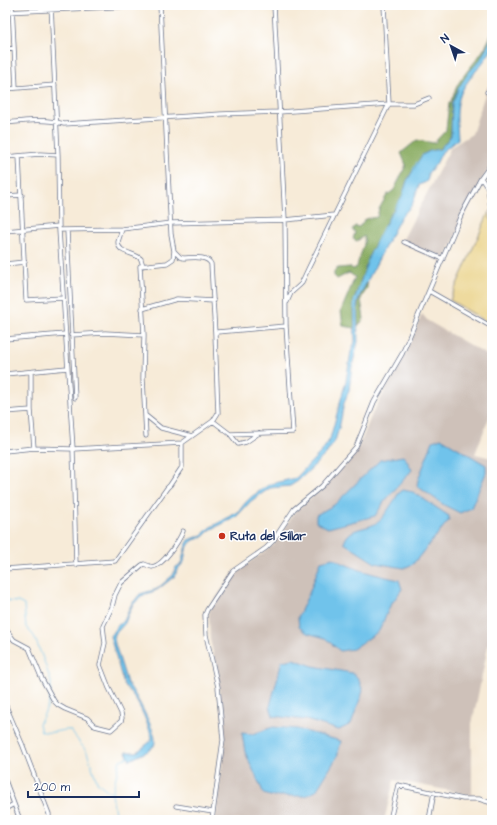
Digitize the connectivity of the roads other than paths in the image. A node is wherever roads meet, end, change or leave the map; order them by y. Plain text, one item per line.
1 (12, 5) edge
2 (51, 5) edge
3 (156, 5) edge
4 (160, 5) edge
5 (274, 5) edge
6 (384, 5) edge
7 (90, 7) edge
8 (51, 10) junction
9 (5, 12) edge
10 (12, 12) junction
11 (14, 48) junction
12 (5, 50) edge
13 (55, 85) junction
14 (16, 88) junction
15 (5, 89) edge
16 (487, 92) dead end
17 (492, 93) edge
18 (429, 98) dead end
19 (389, 104) junction
20 (279, 112) junction
21 (165, 117) junction
22 (56, 121) junction
23 (5, 123) edge
24 (58, 155) junction
25 (19, 156) junction
26 (5, 157) edge
27 (491, 165) edge
28 (481, 178) junction
29 (22, 195) junction
30 (5, 196) edge
31 (334, 215) junction
32 (492, 216) edge
33 (285, 220) junction
34 (171, 223) junction
35 (59, 228) junction
36 (23, 229) junction
37 (122, 229) junction
38 (67, 230) junction
39 (5, 231) edge
40 (404, 242) dead end
41 (174, 251) junction
42 (443, 259) junction
43 (25, 262) junction
44 (5, 264) edge
45 (143, 266) junction
46 (430, 291) junction
47 (63, 298) junction
48 (214, 300) junction
49 (287, 303) junction
50 (142, 309) junction
51 (286, 326) junction
52 (492, 327) edge
53 (65, 334) junction
54 (215, 334) junction
55 (71, 335) junction
56 (144, 335) junction
57 (5, 339) edge
58 (67, 368) junction
59 (31, 372) junction
60 (5, 374) edge
61 (75, 398) dead end
62 (31, 410) junction
63 (5, 412) edge
64 (145, 415) junction
65 (213, 421) junction
66 (260, 432) junction
67 (230, 434) junction
68 (146, 436) dead end
69 (192, 436) junction
70 (182, 443) junction
71 (34, 448) junction
72 (73, 449) junction
73 (5, 451) edge
74 (183, 531) dead end
75 (76, 565) junction
76 (5, 569) edge
77 (5, 628) edge
78 (5, 704) edge
79 (10, 714) junction
80 (5, 716) edge
81 (5, 780) edge
82 (434, 792) junction
83 (492, 803) edge
84 (14, 804) junction
85 (176, 806) dead end
86 (5, 809) edge
87 (213, 812) junction
88 (20, 820) edge
89 (47, 820) edge
90 (212, 820) edge
91 (390, 820) edge
92 (429, 820) edge

1 - 10 street
2 - 8 street
3 - 7 street
4 - 21 street
5 - 20 street
6 - 19 street
7 - 8 street
8 - 10 street
8 - 13 street
9 - 10 street
10 - 11 street
11 - 12 street
11 - 14 street
13 - 14 street
13 - 22 street
14 - 15 street
16 - 17 street
18 - 19 street
19 - 20 street
19 - 31 street
20 - 21 street
20 - 33 street
21 - 22 street
21 - 34 street
22 - 23 street
22 - 24 street
24 - 25 street
24 - 35 street
25 - 26 street
25 - 29 street
27 - 28 street
28 - 32 street
28 - 42 street
29 - 30 street
29 - 36 street
31 - 33 street
31 - 49 street
33 - 34 street
33 - 49 street
34 - 37 street
34 - 41 street
35 - 36 street
35 - 38 street
35 - 47 street
36 - 39 street
36 - 43 street
37 - 38 street
37 - 45 street
38 - 55 street
40 - 42 street
41 - 45 street
41 - 48 street
42 - 46 street
43 - 44 street
43 - 47 street
45 - 50 street
46 - 52 street
46 - 87 street
47 - 53 street
48 - 50 street
48 - 54 street
49 - 51 street
50 - 56 street
51 - 54 street
51 - 66 street
53 - 57 street
53 - 58 street
54 - 65 street
55 - 56 street
55 - 61 street
56 - 64 street
58 - 59 street
58 - 72 street
59 - 60 street
59 - 62 street
62 - 63 street
62 - 71 street
64 - 68 street
64 - 69 street
65 - 67 street
65 - 69 street
66 - 67 street
66 - 67 street
69 - 70 street
70 - 72 street
70 - 75 street
71 - 72 street
71 - 73 street
72 - 75 street
74 - 77 street
75 - 76 street
78 - 79 street
79 - 80 street
79 - 89 street
81 - 84 street
82 - 83 street
82 - 91 street
82 - 92 street
84 - 86 street
84 - 88 street
85 - 87 street
87 - 90 street

